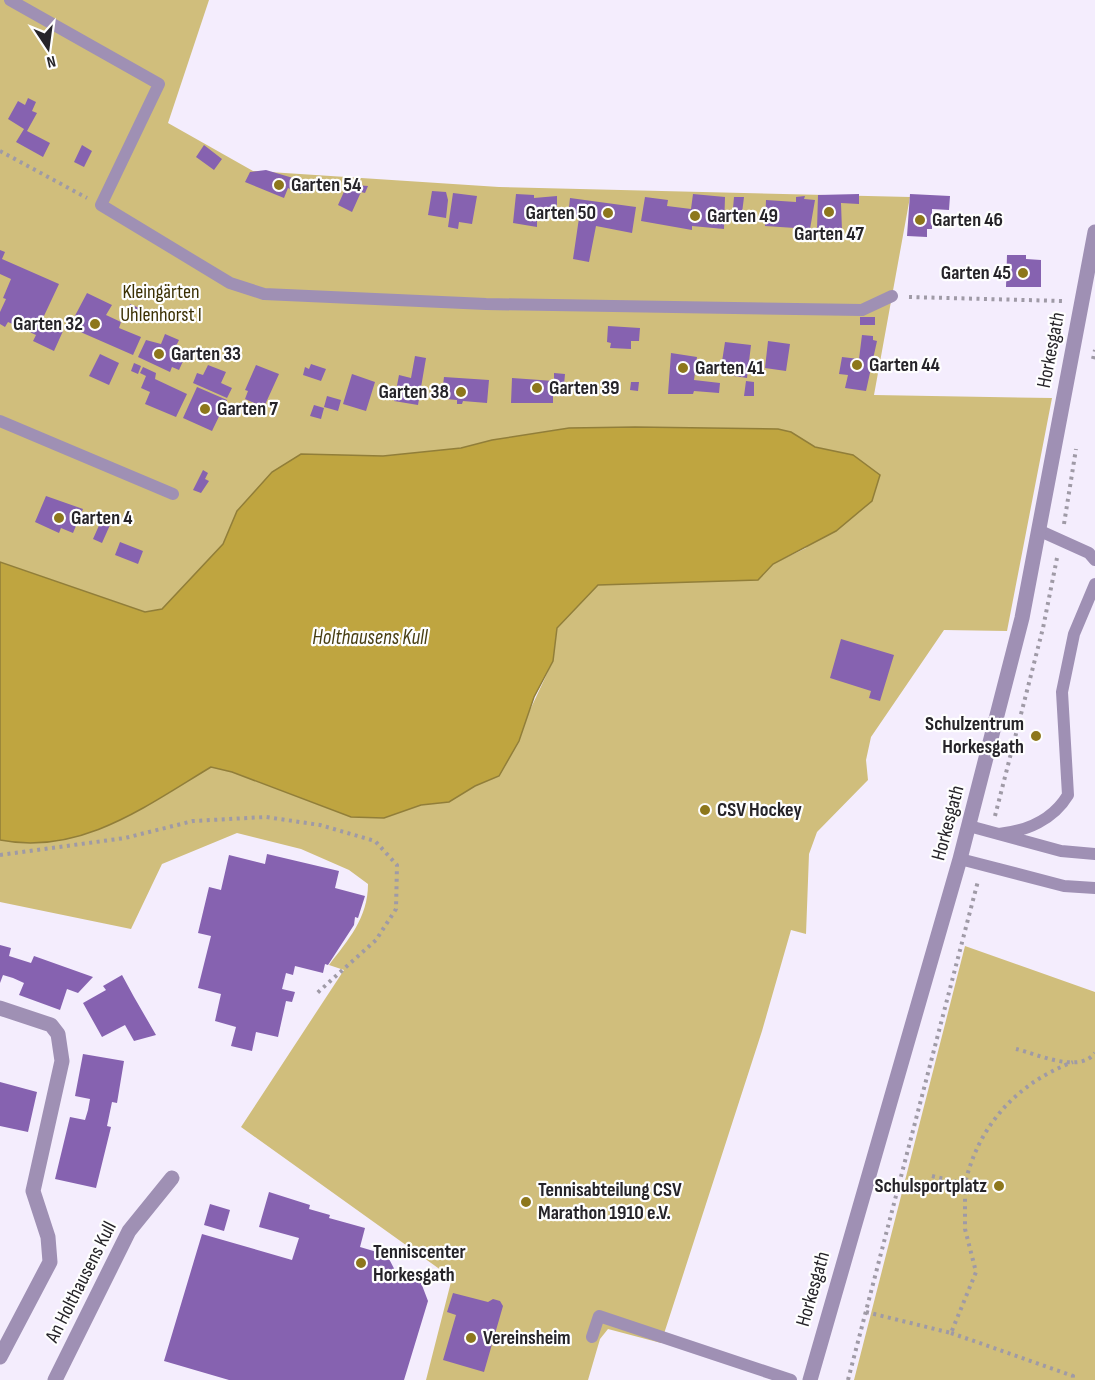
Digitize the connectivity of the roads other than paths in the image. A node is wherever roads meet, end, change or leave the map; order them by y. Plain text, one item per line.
1 (10, 0) edge
2 (1095, 232) edge
3 (892, 296) road end
4 (0, 422) edge
5 (173, 494) dead end
6 (1038, 530) junction
7 (1093, 553) edge
8 (1095, 584) edge
9 (969, 826) junction
10 (999, 834) junction
11 (1095, 855) edge
12 (960, 860) junction
13 (1095, 888) edge
14 (0, 1008) edge
15 (171, 1178) dead end
16 (592, 1337) dead end
17 (0, 1357) edge
18 (55, 1380) edge
19 (791, 1380) edge
20 (810, 1380) edge

1 - 3 lane
2 - 6 street, Horkesgath
4 - 5 lane
6 - 7 lane
6 - 9 street, Horkesgath
8 - 10 lane
9 - 10 lane
9 - 12 street, Horkesgath
10 - 11 lane
12 - 13 lane
12 - 20 street, Horkesgath
14 - 17 street
15 - 18 street, An Holthausens Kull
16 - 19 lane

